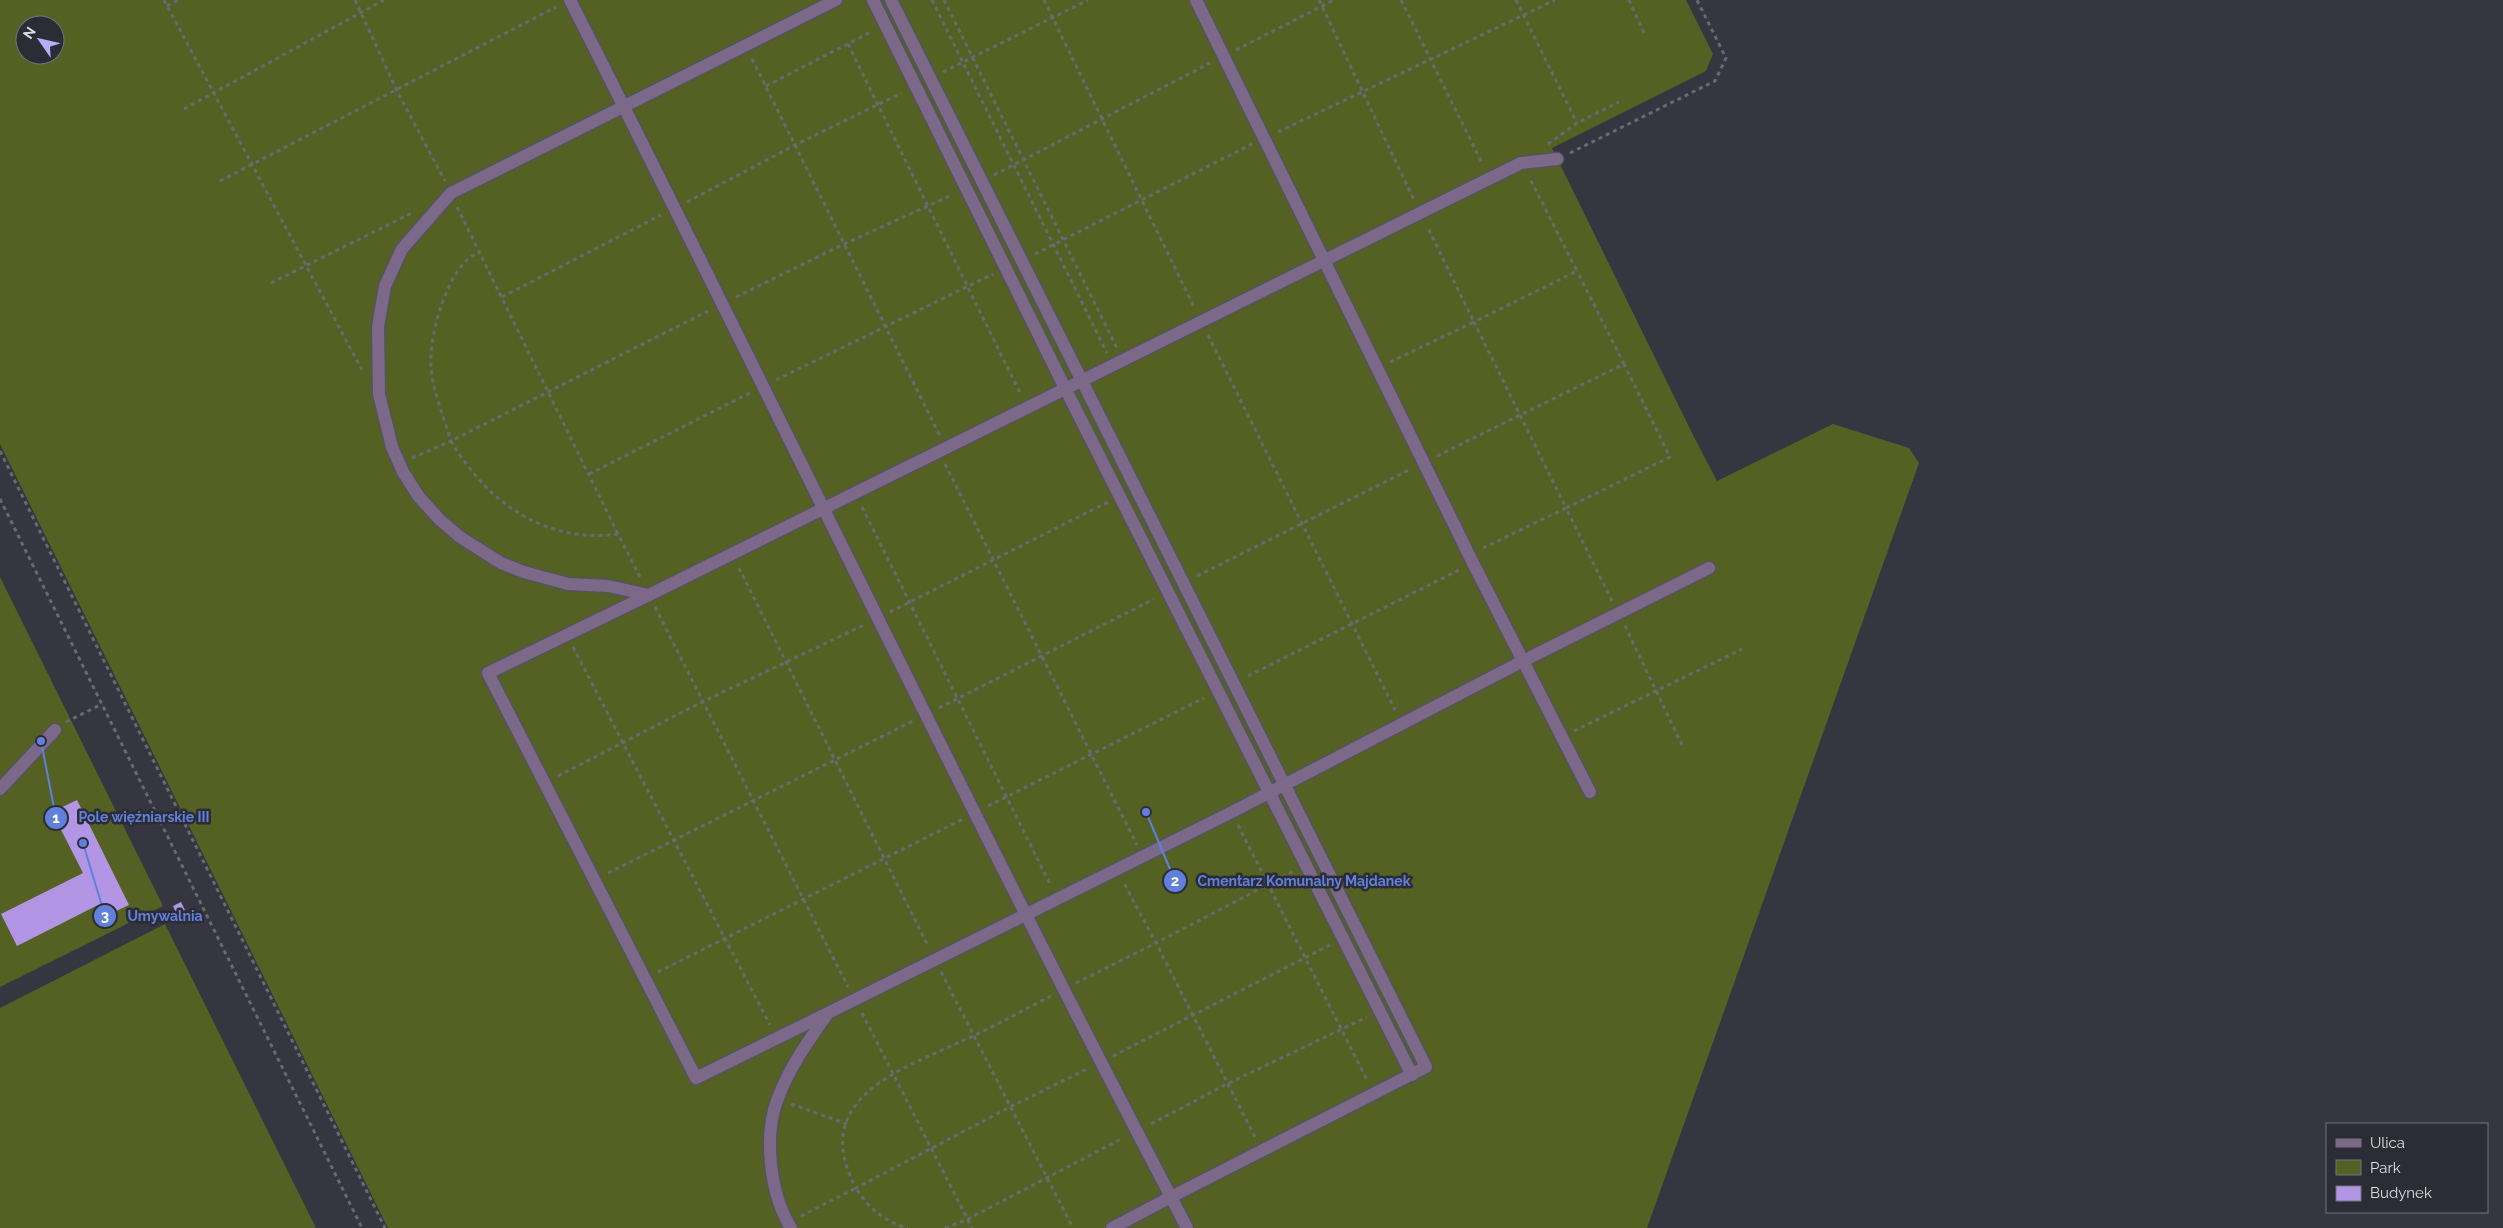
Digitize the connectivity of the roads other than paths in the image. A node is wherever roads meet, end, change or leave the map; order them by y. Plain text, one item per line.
1 (570, 0) edge
2 (836, 0) edge
3 (873, 0) edge
4 (891, 0) edge
5 (1196, 0) edge
6 (624, 107) junction
7 (1557, 159) road end
8 (1323, 261) junction
9 (1081, 380) junction
10 (1065, 388) junction
11 (824, 507) junction
12 (1709, 568) dead end
13 (649, 595) junction
14 (1523, 661) junction
15 (55, 730) road end
16 (1284, 785) junction
17 (0, 789) edge
18 (1269, 792) junction
19 (1590, 792) dead end
20 (1026, 913) junction
21 (828, 1013) junction
22 (1412, 1075) junction
23 (1171, 1197) junction
24 (789, 1225) edge
25 (1112, 1228) edge
26 (1186, 1228) edge

1 - 6 street
2 - 6 street
3 - 10 street
4 - 9 street
5 - 8 street
6 - 11 street
6 - 13 street
7 - 8 street
8 - 9 street
8 - 14 street
9 - 10 street
9 - 16 street
10 - 11 street
10 - 18 street
11 - 13 street
11 - 20 street
12 - 14 street
13 - 21 street
14 - 16 street
14 - 19 street
15 - 17 street
16 - 18 street
16 - 22 street
18 - 20 street
18 - 22 street
20 - 21 street
20 - 23 street
21 - 24 street
22 - 23 street
23 - 25 street
23 - 26 street

